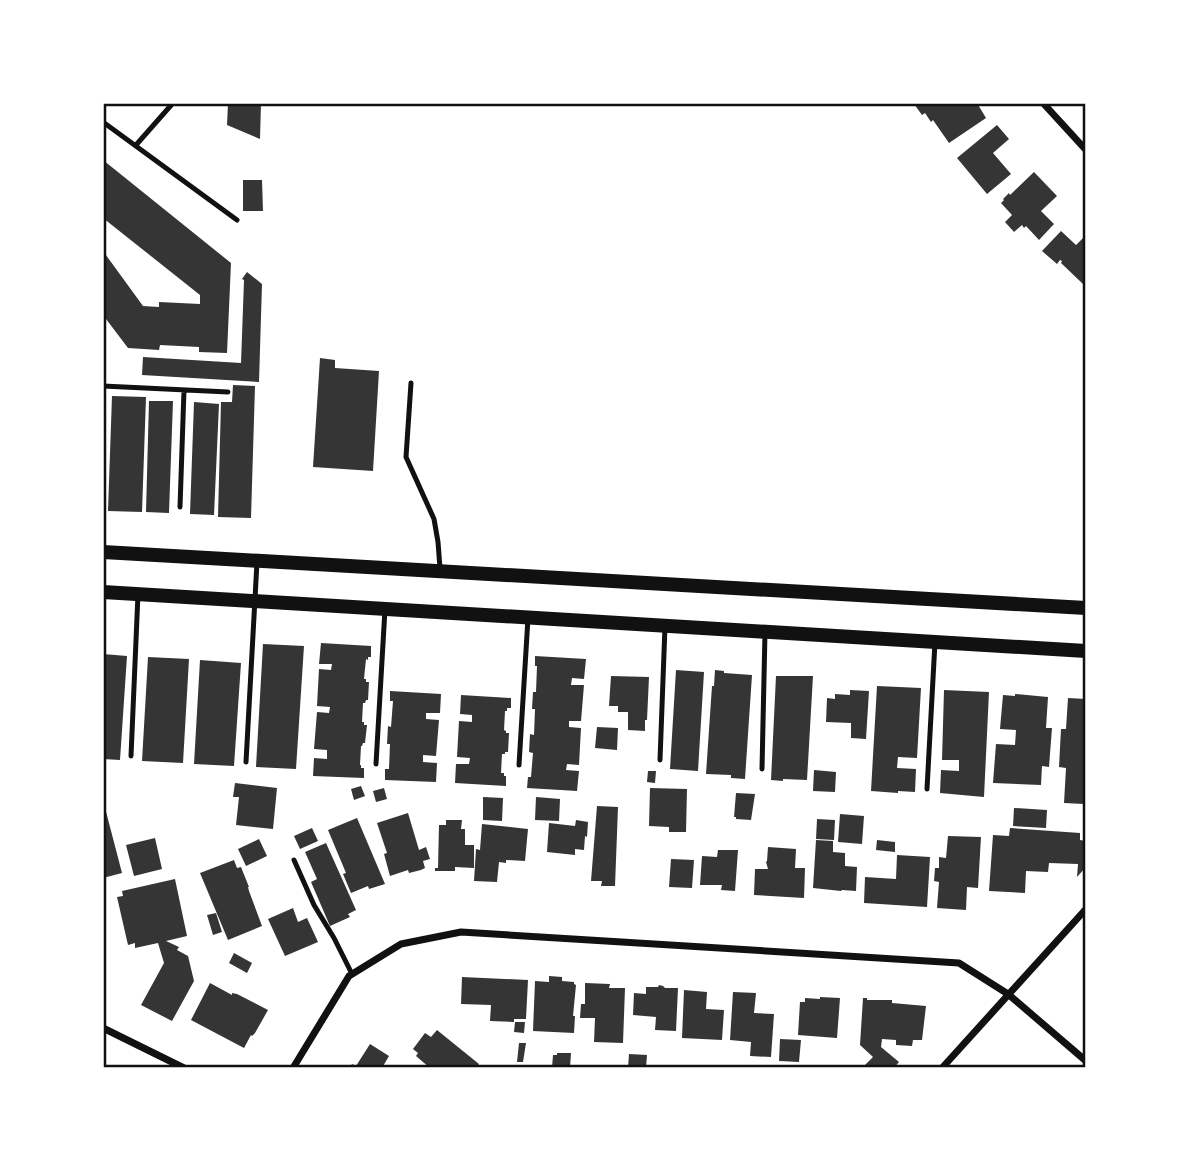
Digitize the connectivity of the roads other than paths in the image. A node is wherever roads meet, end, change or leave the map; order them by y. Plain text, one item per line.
1 (173, 103) edge
2 (1043, 103) edge
3 (103, 122) edge
4 (136, 145) junction
5 (1086, 150) edge
6 (237, 220) dead end
7 (411, 383) dead end
8 (103, 386) edge
9 (184, 390) junction
10 (228, 392) dead end
11 (180, 508) dead end
12 (103, 552) edge
13 (257, 561) junction
14 (440, 571) junction
15 (103, 592) edge
16 (138, 594) junction
17 (255, 601) junction
18 (1086, 608) edge
19 (385, 609) junction
20 (528, 618) junction
21 (665, 626) junction
22 (765, 632) junction
23 (935, 642) junction
24 (1086, 651) edge
25 (131, 756) dead end
26 (660, 760) dead end
27 (246, 762) dead end
28 (376, 764) dead end
29 (519, 765) dead end
30 (762, 769) dead end
31 (927, 789) dead end
32 (294, 860) dead end
33 (1086, 909) edge
34 (352, 974) junction
35 (1008, 994) junction
36 (103, 1028) edge
37 (1086, 1061) edge
38 (184, 1068) edge
39 (293, 1068) edge
40 (942, 1068) edge

1 - 4 lane
2 - 5 street
3 - 4 lane
4 - 6 lane
7 - 14 lane
8 - 9 lane
9 - 10 lane
9 - 11 lane
12 - 13 main road
13 - 14 main road
13 - 17 lane
14 - 18 main road
15 - 16 main road
16 - 17 main road
16 - 25 lane
17 - 19 main road
17 - 27 lane
19 - 20 main road
19 - 28 lane
20 - 21 main road
20 - 29 lane
21 - 22 main road
21 - 26 lane
22 - 23 main road
22 - 30 lane
23 - 24 main road
23 - 31 lane
32 - 34 lane
33 - 35 street
34 - 35 street
34 - 39 street
35 - 37 street
35 - 40 street
36 - 38 street

